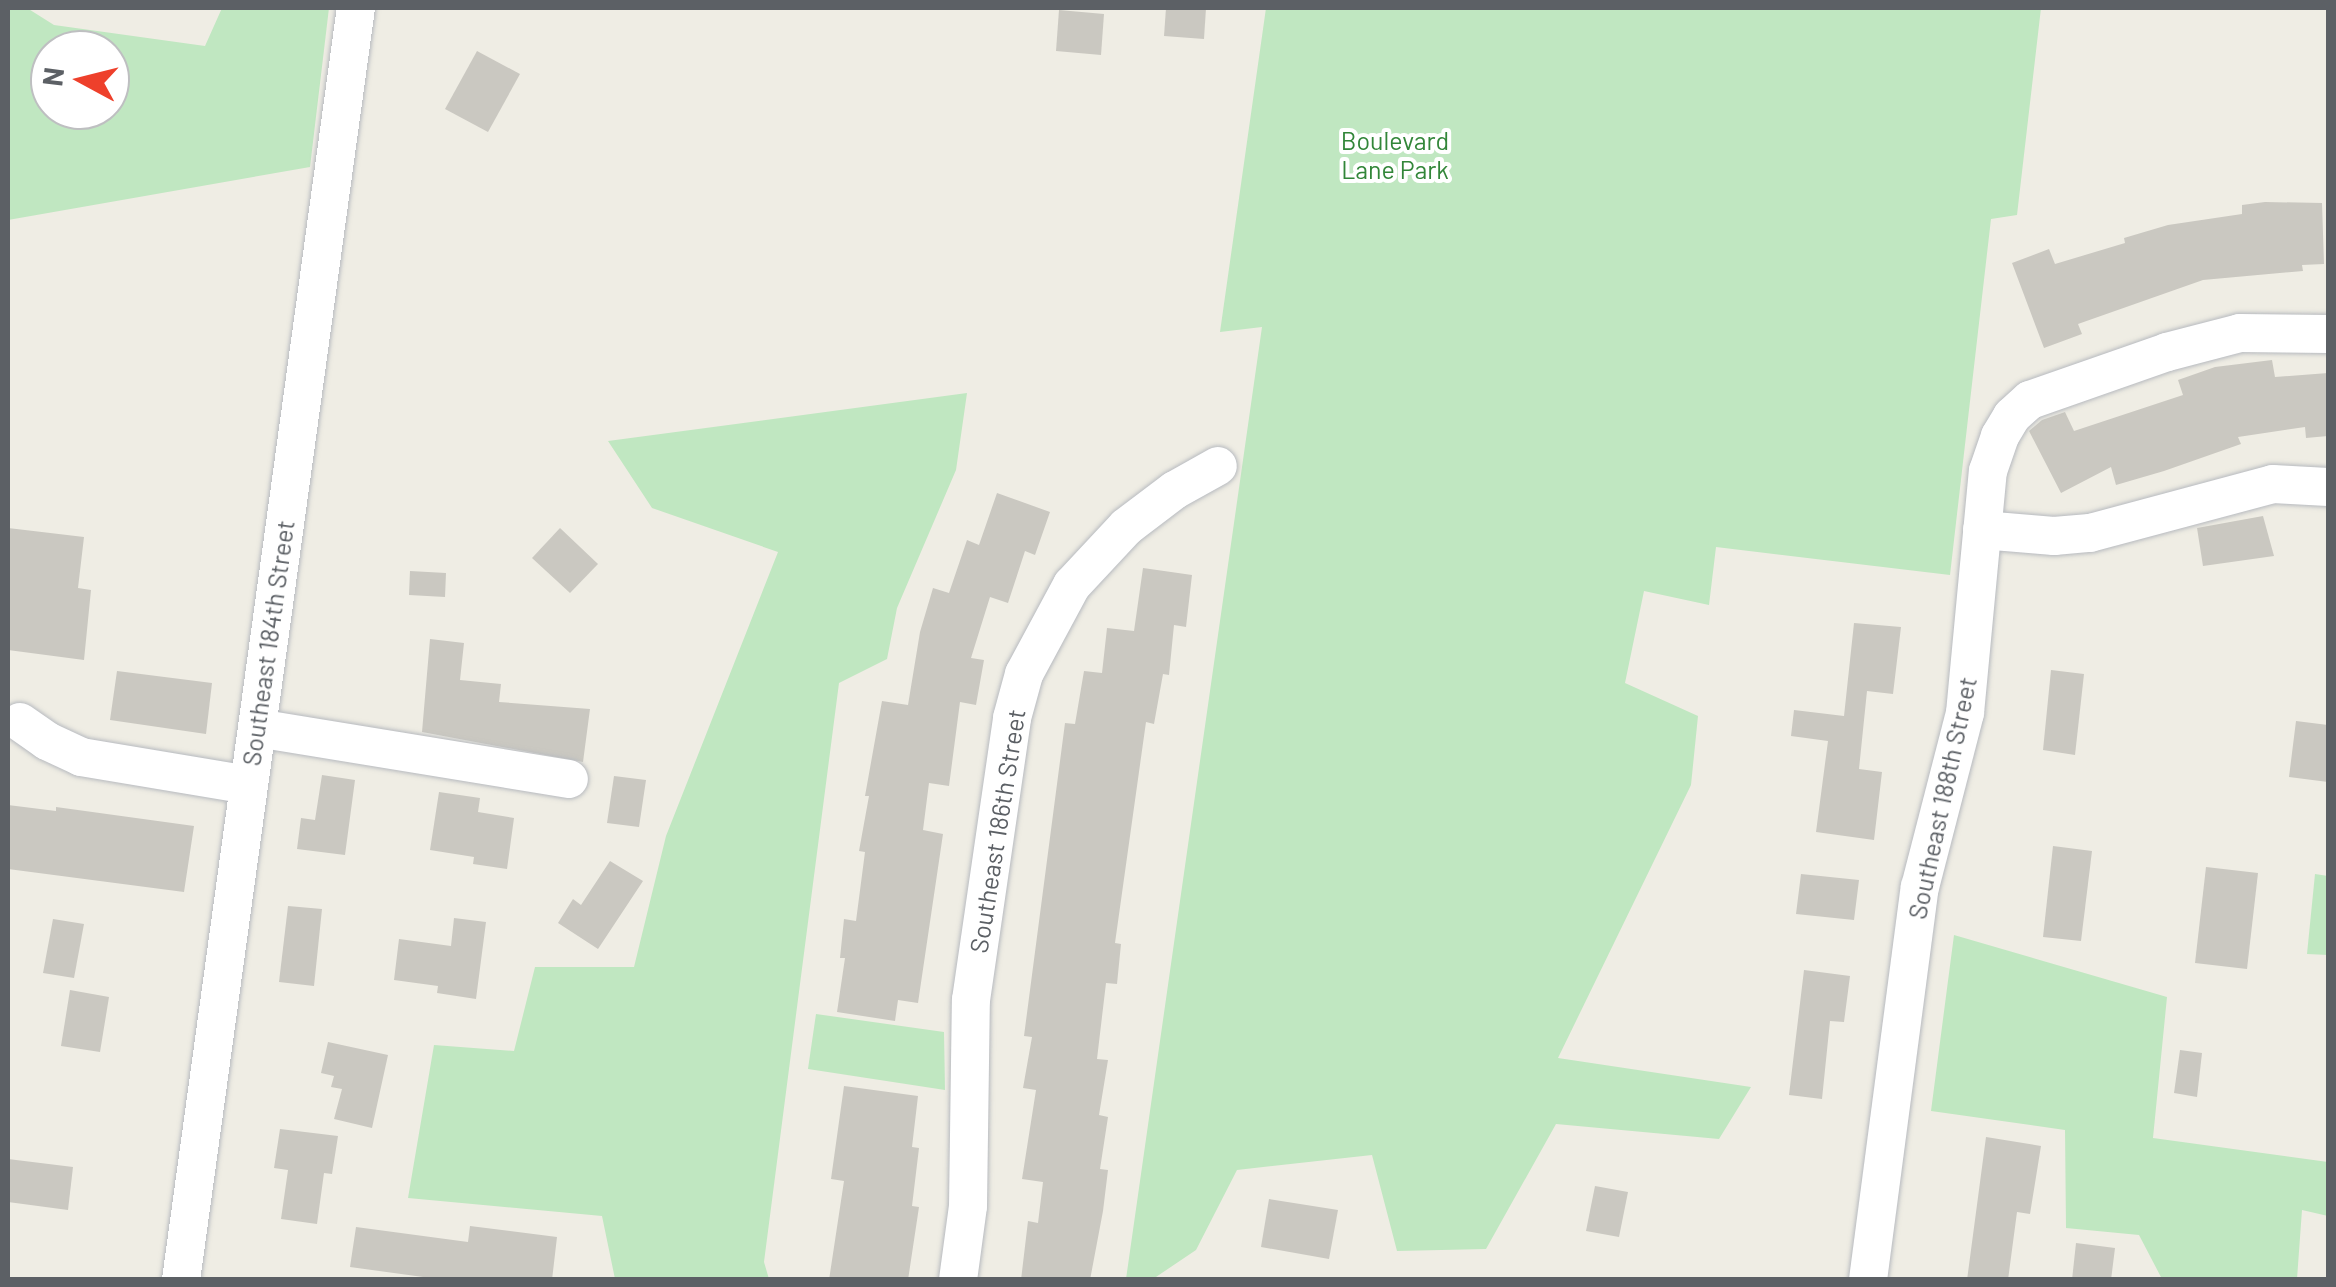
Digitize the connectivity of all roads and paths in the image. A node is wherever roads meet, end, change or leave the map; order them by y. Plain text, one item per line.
1 (356, 8) edge
2 (2328, 334) edge
3 (1218, 466) dead end
4 (2328, 487) edge
5 (1982, 530) junction
6 (12, 724) edge
7 (256, 728) junction
8 (569, 779) dead end
9 (249, 785) junction
10 (181, 1280) edge
11 (958, 1280) edge
12 (1868, 1280) edge

1 - 7 street, Southeast 184th Street
2 - 5 street, Southeast 188th Street
3 - 11 street, Southeast 186th Street
4 - 5 street
5 - 12 street, Southeast 188th Street
6 - 9 street
7 - 8 street
7 - 9 street, Southeast 184th Street
9 - 10 street, Southeast 184th Street

